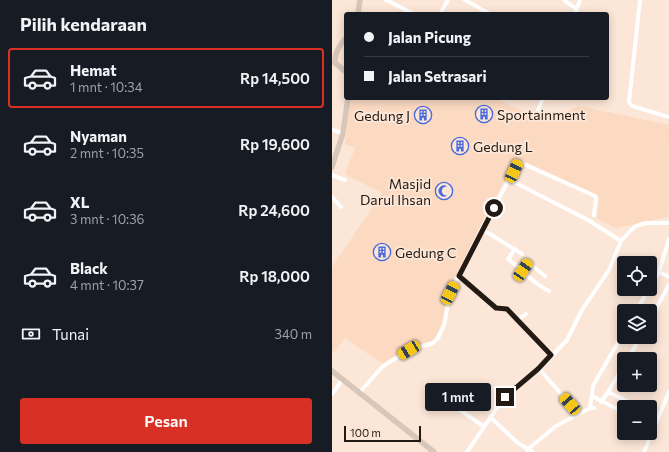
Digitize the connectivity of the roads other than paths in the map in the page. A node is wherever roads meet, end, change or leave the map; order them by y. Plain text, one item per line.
1 (360, 0) edge
2 (386, 0) edge
3 (448, 0) edge
4 (465, 0) edge
5 (580, 0) edge
6 (640, 0) edge
7 (565, 1) dead end
8 (577, 9) junction
9 (358, 12) edge
10 (410, 12) edge
11 (441, 12) edge
12 (486, 12) edge
13 (576, 12) edge
14 (344, 41) edge
15 (334, 62) edge
16 (344, 70) edge
17 (348, 100) edge
18 (542, 100) edge
19 (537, 113) dead end
20 (669, 117) edge
21 (332, 130) edge
22 (343, 133) junction
23 (332, 167) edge
24 (332, 175) edge
25 (345, 180) dead end
26 (510, 180) junction
27 (332, 197) edge
28 (341, 207) dead end
29 (594, 214) dead end
30 (669, 224) edge
31 (482, 229) junction
32 (669, 239) edge
33 (622, 241) junction
34 (514, 249) junction
35 (522, 254) dead end
36 (523, 270) junction
37 (659, 272) junction
38 (459, 276) junction
39 (545, 276) dead end
40 (657, 276) edge
41 (669, 277) edge
42 (669, 285) edge
43 (549, 291) dead end
44 (657, 307) edge
45 (526, 314) dead end
46 (518, 320) junction
47 (617, 344) edge
48 (551, 355) junction
49 (538, 369) junction
50 (332, 370) edge
51 (617, 377) edge
52 (343, 379) junction
53 (360, 392) junction
54 (608, 392) junction
55 (669, 392) edge
56 (332, 394) edge
57 (592, 396) junction
58 (626, 400) edge
59 (601, 402) junction
60 (450, 403) dead end
61 (617, 410) edge
62 (577, 415) junction
63 (490, 417) junction
64 (483, 426) junction
65 (527, 450) junction
66 (469, 451) edge
67 (434, 452) edge
68 (533, 452) edge
69 (644, 452) edge

1 - 9 main road
2 - 10 street
3 - 11 street
4 - 12 street
5 - 8 street
6 - 20 street
7 - 8 street
8 - 13 street
14 - 15 main road
15 - 16 main road
17 - 22 main road
18 - 19 street
21 - 22 street
22 - 23 main road
24 - 25 street
26 - 29 street
26 - 31 street
26 - 33 street
27 - 28 street
30 - 33 street
31 - 34 street
31 - 38 street
32 - 37 street
33 - 48 street
34 - 35 street
34 - 36 street
36 - 39 street
36 - 43 street
37 - 40 street
37 - 41 street
38 - 46 street
38 - 53 street
42 - 44 street
45 - 46 street
46 - 48 street
47 - 57 street
48 - 49 street
49 - 62 street
49 - 63 street
50 - 52 main road
51 - 54 street
52 - 53 main road
52 - 56 street
53 - 67 main road
54 - 58 street
54 - 59 street
55 - 69 street
57 - 59 street
57 - 62 street
59 - 61 street
60 - 64 street
62 - 65 street
63 - 64 street
63 - 65 street
64 - 66 street
65 - 68 street

